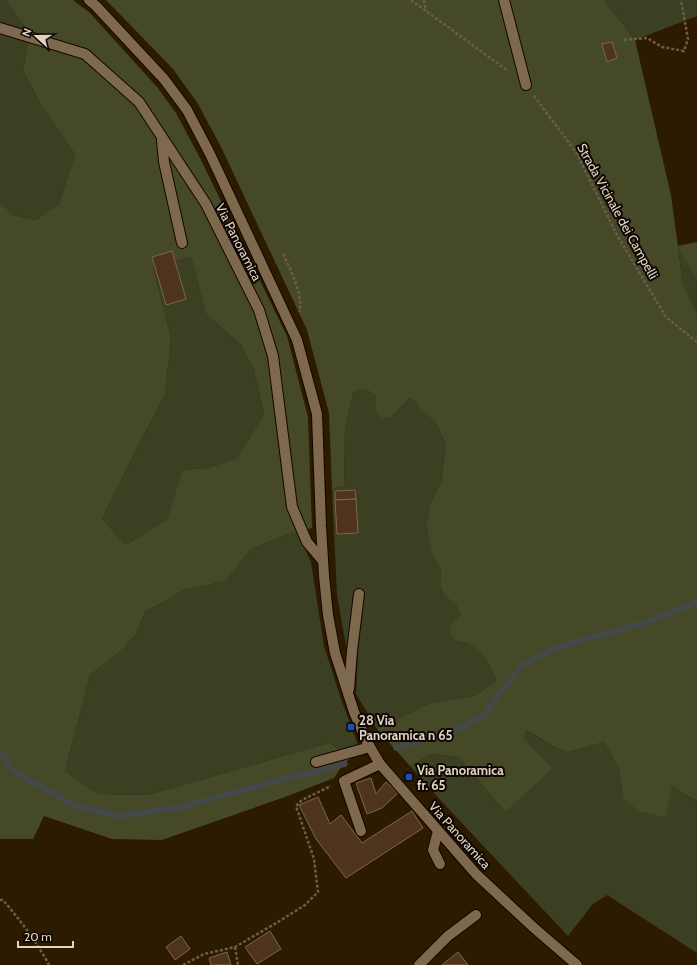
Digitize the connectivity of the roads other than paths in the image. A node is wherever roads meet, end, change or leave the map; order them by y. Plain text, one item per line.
1 (89, 0) edge
2 (504, 0) edge
3 (0, 28) edge
4 (526, 85) road end
5 (162, 138) junction
6 (182, 243) dead end
7 (323, 561) junction
8 (359, 594) dead end
9 (349, 693) junction
10 (370, 747) junction
11 (316, 762) dead end
12 (380, 764) junction
13 (361, 831) dead end
14 (438, 831) junction
15 (440, 864) dead end
16 (476, 914) dead end
17 (419, 965) edge
18 (577, 965) edge

1 - 7 street, Via Panoramica
2 - 4 street
3 - 5 street, Via Panoramica
5 - 6 street
5 - 7 street, Via Panoramica
7 - 9 street, Via Panoramica
8 - 9 street
9 - 10 street, Via Panoramica
10 - 11 street
10 - 12 street, Via Panoramica
12 - 13 street
12 - 14 street, Via Panoramica
14 - 15 street
14 - 18 street, Via Panoramica
16 - 17 street

